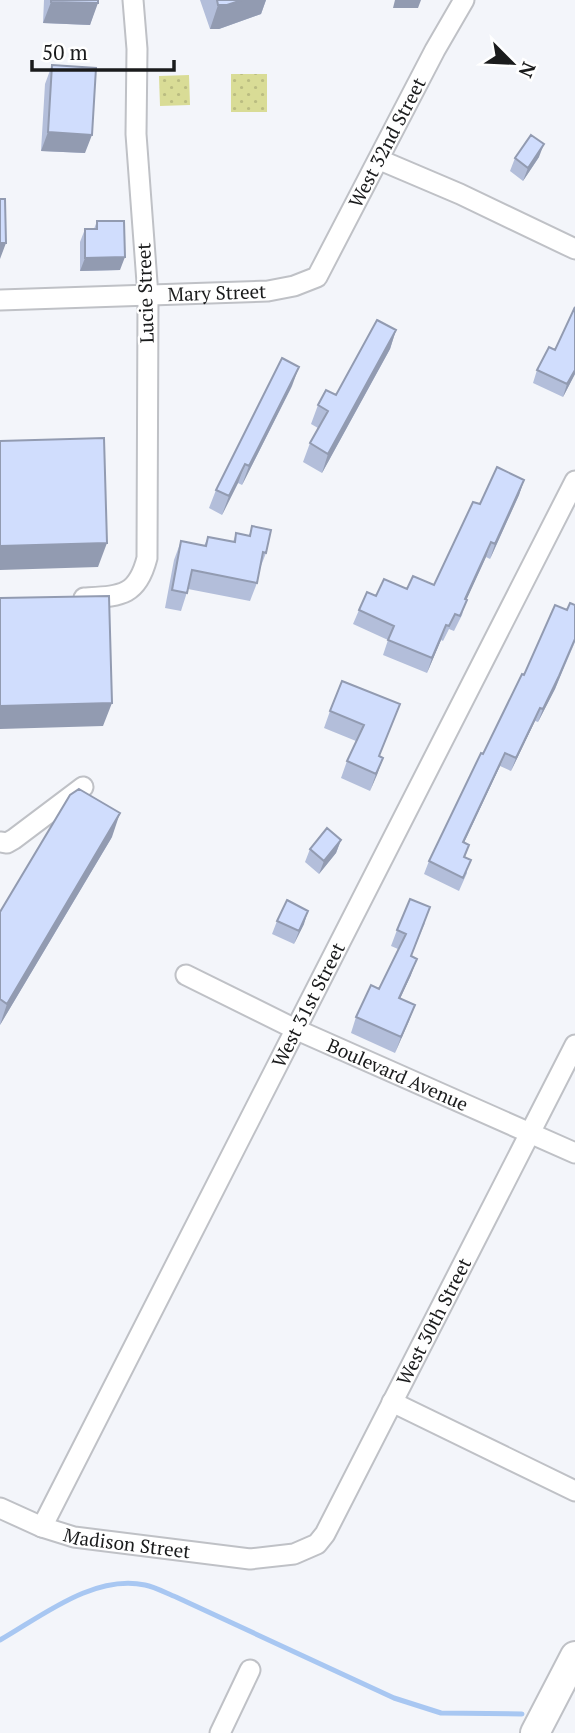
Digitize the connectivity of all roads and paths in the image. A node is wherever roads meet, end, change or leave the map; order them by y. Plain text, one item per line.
1 (133, 0) edge
2 (464, 0) edge
3 (380, 160) junction
4 (575, 249) edge
5 (306, 282) joint
6 (148, 296) junction
7 (0, 300) edge
8 (575, 481) edge
9 (65, 598) edge
10 (83, 787) dead end
11 (0, 842) edge
12 (187, 975) dead end
13 (295, 1029) junction
14 (575, 1045) edge
15 (529, 1134) junction
16 (575, 1153) edge
17 (393, 1402) junction
18 (575, 1491) edge
19 (0, 1508) edge
20 (42, 1527) junction
21 (260, 1558) joint
22 (575, 1656) edge
23 (250, 1670) dead end
24 (220, 1733) edge
25 (535, 1733) edge

1 - 6 street, Lucie Street
2 - 3 street, West 32nd Street
3 - 4 street
3 - 5 street, West 32nd Street
5 - 6 street, Mary Street
6 - 7 street, Mary Street
6 - 9 street, Lucie Street
8 - 13 street, West 31st Street
10 - 11 street
12 - 13 street, Boulevard Avenue
13 - 15 street, Boulevard Avenue
13 - 20 street, West 31st Street
14 - 15 street, West 30th Street
15 - 16 street, Boulevard Avenue
15 - 17 street, West 30th Street
17 - 18 street
17 - 21 street, West 30th Street
19 - 20 street, Madison Street
20 - 21 street, Madison Street
22 - 25 street
23 - 24 street

